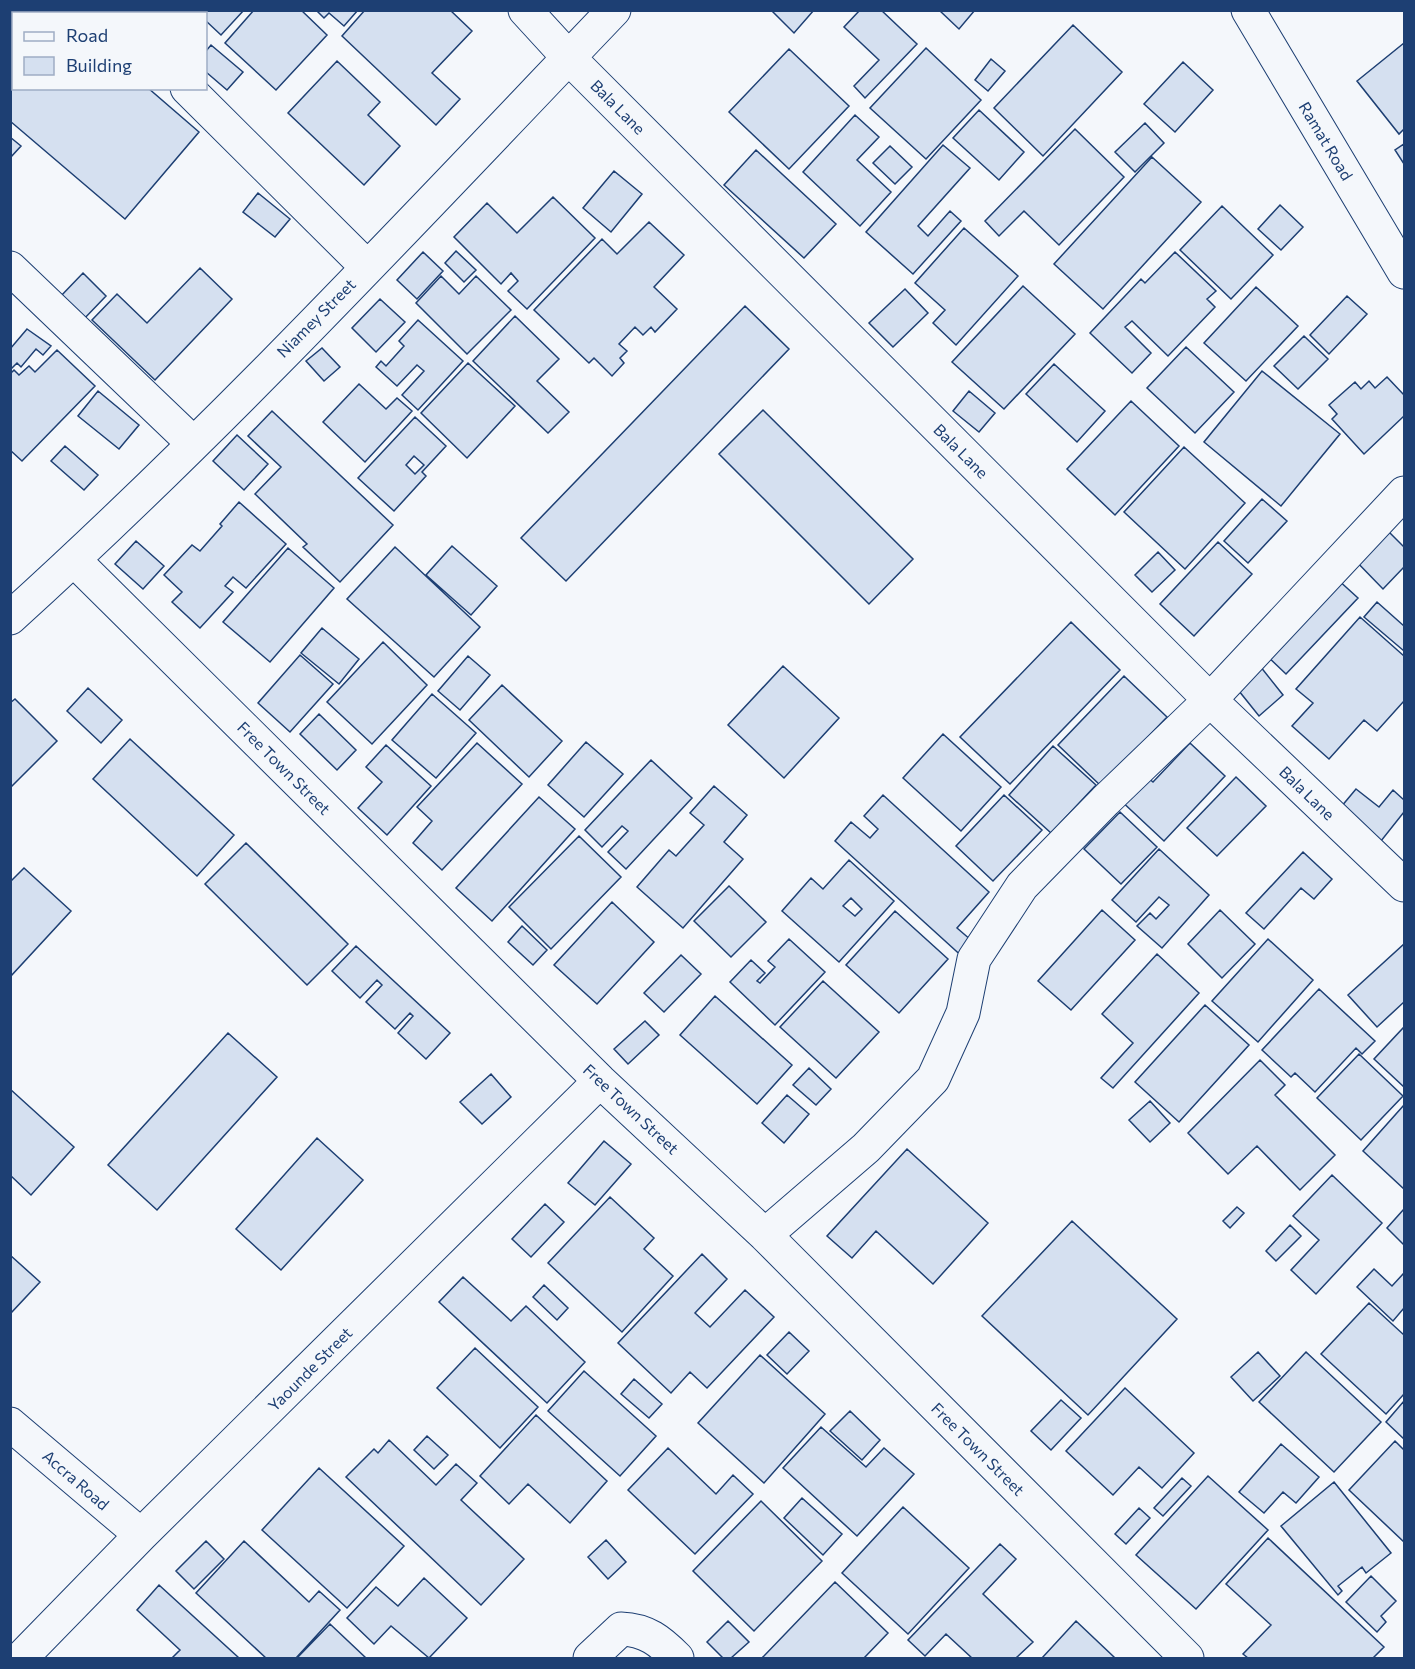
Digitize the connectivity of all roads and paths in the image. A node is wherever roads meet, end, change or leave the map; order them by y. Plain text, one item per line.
1 (525, 10) edge
2 (614, 10) edge
3 (1248, 10) edge
4 (569, 58) junction
5 (189, 90) edge
6 (367, 267) junction
7 (10, 268) edge
8 (1404, 272) edge
9 (193, 443) junction
10 (1404, 494) edge
11 (74, 560) junction
12 (10, 618) edge
13 (1210, 700) junction
14 (1404, 885) edge
15 (600, 1081) junction
16 (765, 1235) junction
17 (10, 1424) edge
18 (141, 1536) junction
19 (21, 1659) edge
20 (590, 1659) edge
21 (677, 1659) edge
22 (1186, 1659) edge

1 - 4 street, Bala Lane
2 - 4 street, Niamey Street
3 - 8 street, Ramat Road
4 - 6 street, Niamey Street
4 - 13 street, Bala Lane
5 - 6 street
6 - 9 street, Niamey Street
7 - 9 street
9 - 11 street, Niamey Street
10 - 13 street
11 - 12 street, Niamey Street
11 - 15 street, Free Town Street
13 - 14 street, Bala Lane
13 - 16 street
15 - 16 street, Free Town Street
15 - 18 street, Yaounde Street
16 - 22 street, Free Town Street
17 - 18 street, Accra Road
18 - 19 street, Yaounde Street
20 - 21 street

